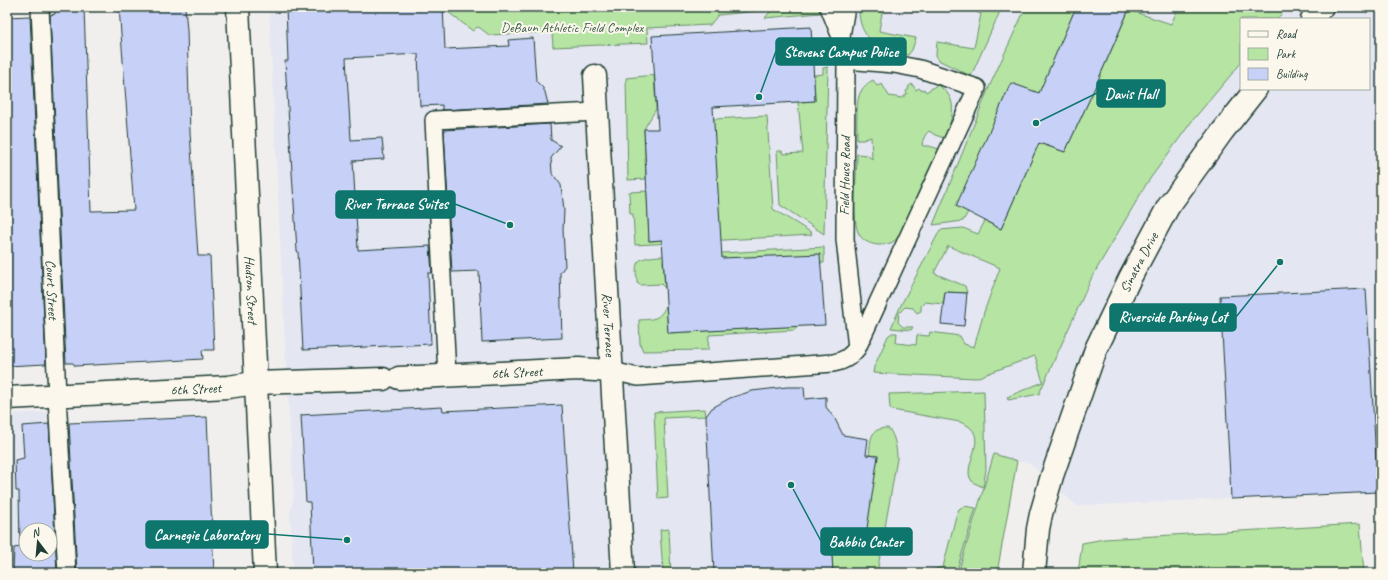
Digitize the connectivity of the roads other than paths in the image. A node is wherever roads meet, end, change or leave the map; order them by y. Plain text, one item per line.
1 (40, 7) edge
2 (238, 7) edge
3 (829, 7) edge
4 (846, 7) edge
5 (1322, 7) edge
6 (1313, 18) edge
7 (841, 36) junction
8 (846, 60) junction
9 (595, 76) dead end
10 (1255, 90) edge
11 (597, 112) junction
12 (857, 348) junction
13 (612, 370) junction
14 (447, 375) junction
15 (255, 383) junction
16 (57, 396) junction
17 (7, 398) edge
18 (67, 573) edge
19 (265, 573) edge
20 (624, 573) edge
21 (1034, 573) edge

1 - 16 lane, Court Street
2 - 15 street, Hudson Street
3 - 7 lane, Field House Road
4 - 7 lane
5 - 6 street
7 - 8 lane, Field House Road
8 - 12 lane, Field House Road
8 - 12 lane
9 - 11 street, River Terrace
10 - 21 street, Sinatra Drive
11 - 13 street, River Terrace
11 - 14 lane
12 - 13 lane
13 - 14 street, 6th Street
13 - 20 street, River Terrace
14 - 15 street, 6th Street
15 - 16 street, 6th Street
15 - 19 street, Hudson Street
16 - 17 street, 6th Street
16 - 18 lane, Court Street

